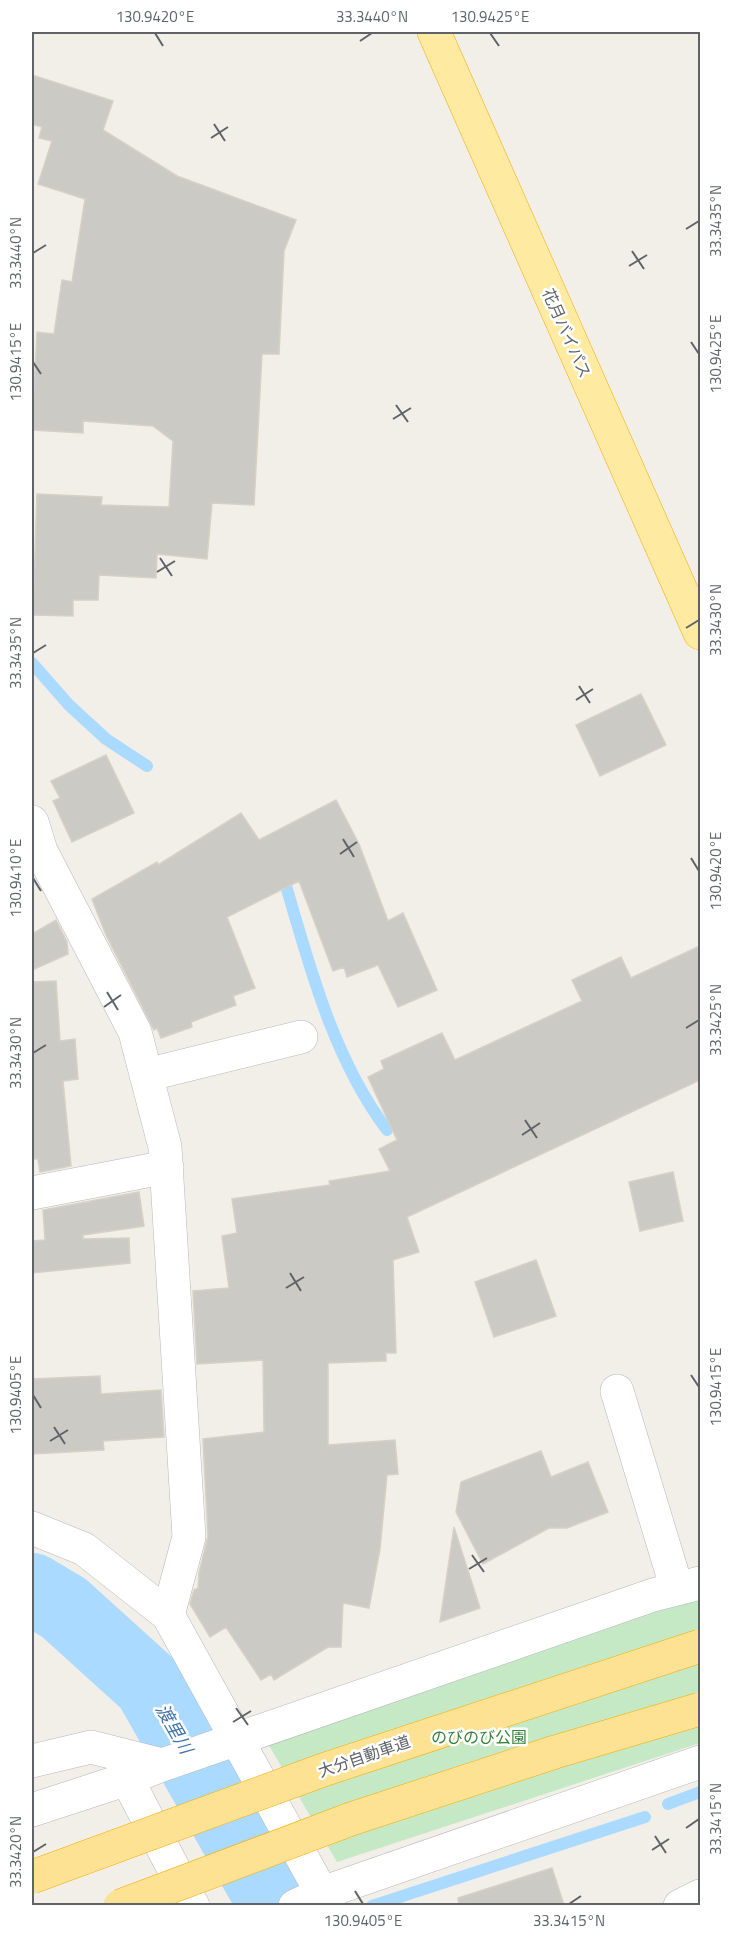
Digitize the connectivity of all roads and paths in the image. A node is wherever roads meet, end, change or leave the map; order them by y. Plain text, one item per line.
1 (434, 32) edge
2 (700, 633) edge
3 (32, 822) edge
4 (301, 1037) dead end
5 (146, 1075) junction
6 (166, 1167) junction
7 (32, 1193) edge
8 (617, 1390) dead end
9 (32, 1528) edge
10 (689, 1586) edge
11 (168, 1615) junction
12 (700, 1646) edge
13 (700, 1709) edge
14 (231, 1742) junction
15 (32, 1761) edge
16 (700, 1762) edge
17 (165, 1764) junction
18 (127, 1779) junction
19 (32, 1810) edge
20 (32, 1877) edge
21 (700, 1896) edge
22 (316, 1900) edge
23 (120, 1905) edge
24 (193, 1905) edge
25 (680, 1905) edge

1 - 2 highway, 花月バイパス
3 - 5 street
4 - 5 street
5 - 6 street
6 - 7 street
6 - 11 street
8 - 10 street
9 - 11 street
10 - 14 street
11 - 14 street
12 - 20 highway, 大分自動車道, bridge
13 - 23 highway, bridge
14 - 17 street
14 - 22 street
15 - 17 street
16 - 22 street
17 - 18 street
18 - 19 street
18 - 24 street
21 - 25 street

